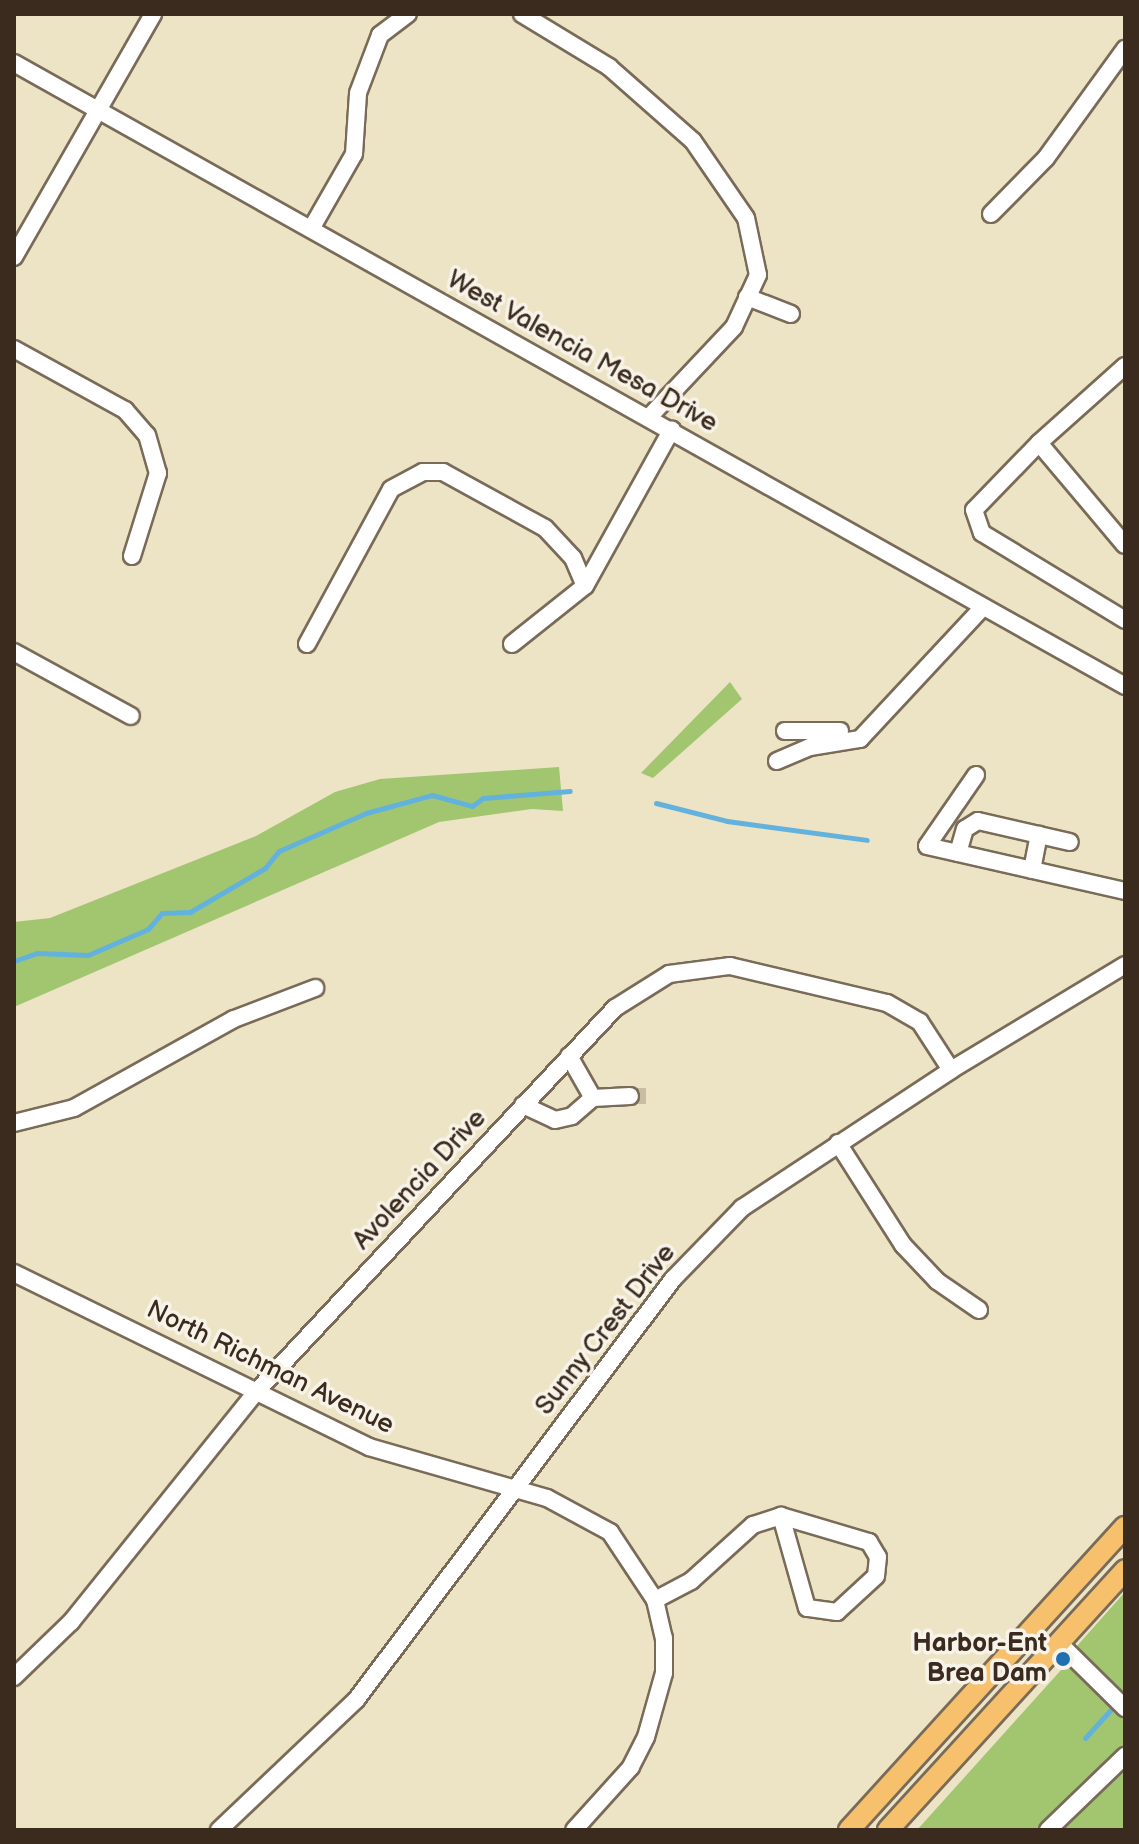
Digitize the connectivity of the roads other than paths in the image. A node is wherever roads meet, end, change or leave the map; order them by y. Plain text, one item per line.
1 (153, 14) edge
2 (408, 14) edge
3 (522, 14) edge
4 (1125, 49) edge
5 (14, 63) edge
6 (101, 111) junction
7 (991, 214) dead end
8 (311, 229) junction
9 (14, 257) edge
10 (747, 297) junction
11 (791, 314) dead end
12 (14, 349) edge
13 (1125, 366) edge
14 (650, 416) junction
15 (672, 429) junction
16 (1039, 443) junction
17 (1125, 545) edge
18 (132, 556) dead end
19 (585, 586) junction
20 (983, 607) junction
21 (1125, 620) edge
22 (307, 644) dead end
23 (512, 644) dead end
24 (14, 652) edge
25 (1125, 686) edge
26 (131, 716) dead end
27 (872, 723) junction
28 (785, 731) dead end
29 (777, 761) dead end
30 (976, 775) dead end
31 (1039, 835) junction
32 (1070, 842) dead end
33 (958, 853) junction
34 (1032, 870) junction
35 (1125, 891) edge
36 (1122, 973) edge
37 (315, 988) dead end
38 (569, 1056) junction
39 (951, 1070) junction
40 (630, 1096) tunnel mouth
41 (593, 1098) junction
42 (523, 1105) junction
43 (14, 1123) edge
44 (838, 1143) junction
45 (14, 1273) edge
46 (979, 1310) dead end
47 (255, 1393) junction
48 (512, 1490) junction
49 (781, 1516) junction
50 (1125, 1527) edge
51 (1125, 1570) edge
52 (655, 1600) junction
53 (1059, 1643) junction
54 (14, 1677) edge
55 (1121, 1703) edge
56 (1125, 1756) edge
57 (219, 1830) edge
58 (574, 1830) edge
59 (849, 1830) edge
60 (888, 1830) edge
61 (1048, 1830) edge

1 - 6 street
2 - 8 street
3 - 10 street
4 - 7 street
5 - 6 street, West Valencia Mesa Drive
6 - 8 street, West Valencia Mesa Drive
6 - 9 street
8 - 14 street, West Valencia Mesa Drive
10 - 11 street
10 - 14 street
12 - 18 street
13 - 16 street
14 - 15 street, West Valencia Mesa Drive
15 - 19 street
15 - 20 street, West Valencia Mesa Drive
16 - 17 street
16 - 21 street
19 - 22 street
19 - 23 street
20 - 25 street, West Valencia Mesa Drive
20 - 27 street
24 - 26 street
27 - 28 street
27 - 29 street
30 - 33 street
31 - 32 street
31 - 33 street
31 - 34 street
33 - 34 street
34 - 35 street
36 - 39 street, Sunny Crest Drive
37 - 43 street
38 - 39 street, Avolencia Drive
38 - 41 street
38 - 42 street, Avolencia Drive
39 - 44 street, Sunny Crest Drive
40 - 41 street
41 - 42 street
42 - 47 street, Avolencia Drive
44 - 46 street
44 - 48 street, Sunny Crest Drive
45 - 47 street, North Richman Avenue
47 - 48 street, North Richman Avenue
47 - 54 street, Avolencia Drive
48 - 52 street, North Richman Avenue
48 - 57 street, Sunny Crest Drive
49 - 49 street
49 - 52 street
50 - 59 main road
51 - 53 main road
52 - 58 street
53 - 55 street
53 - 60 main road
56 - 61 street

